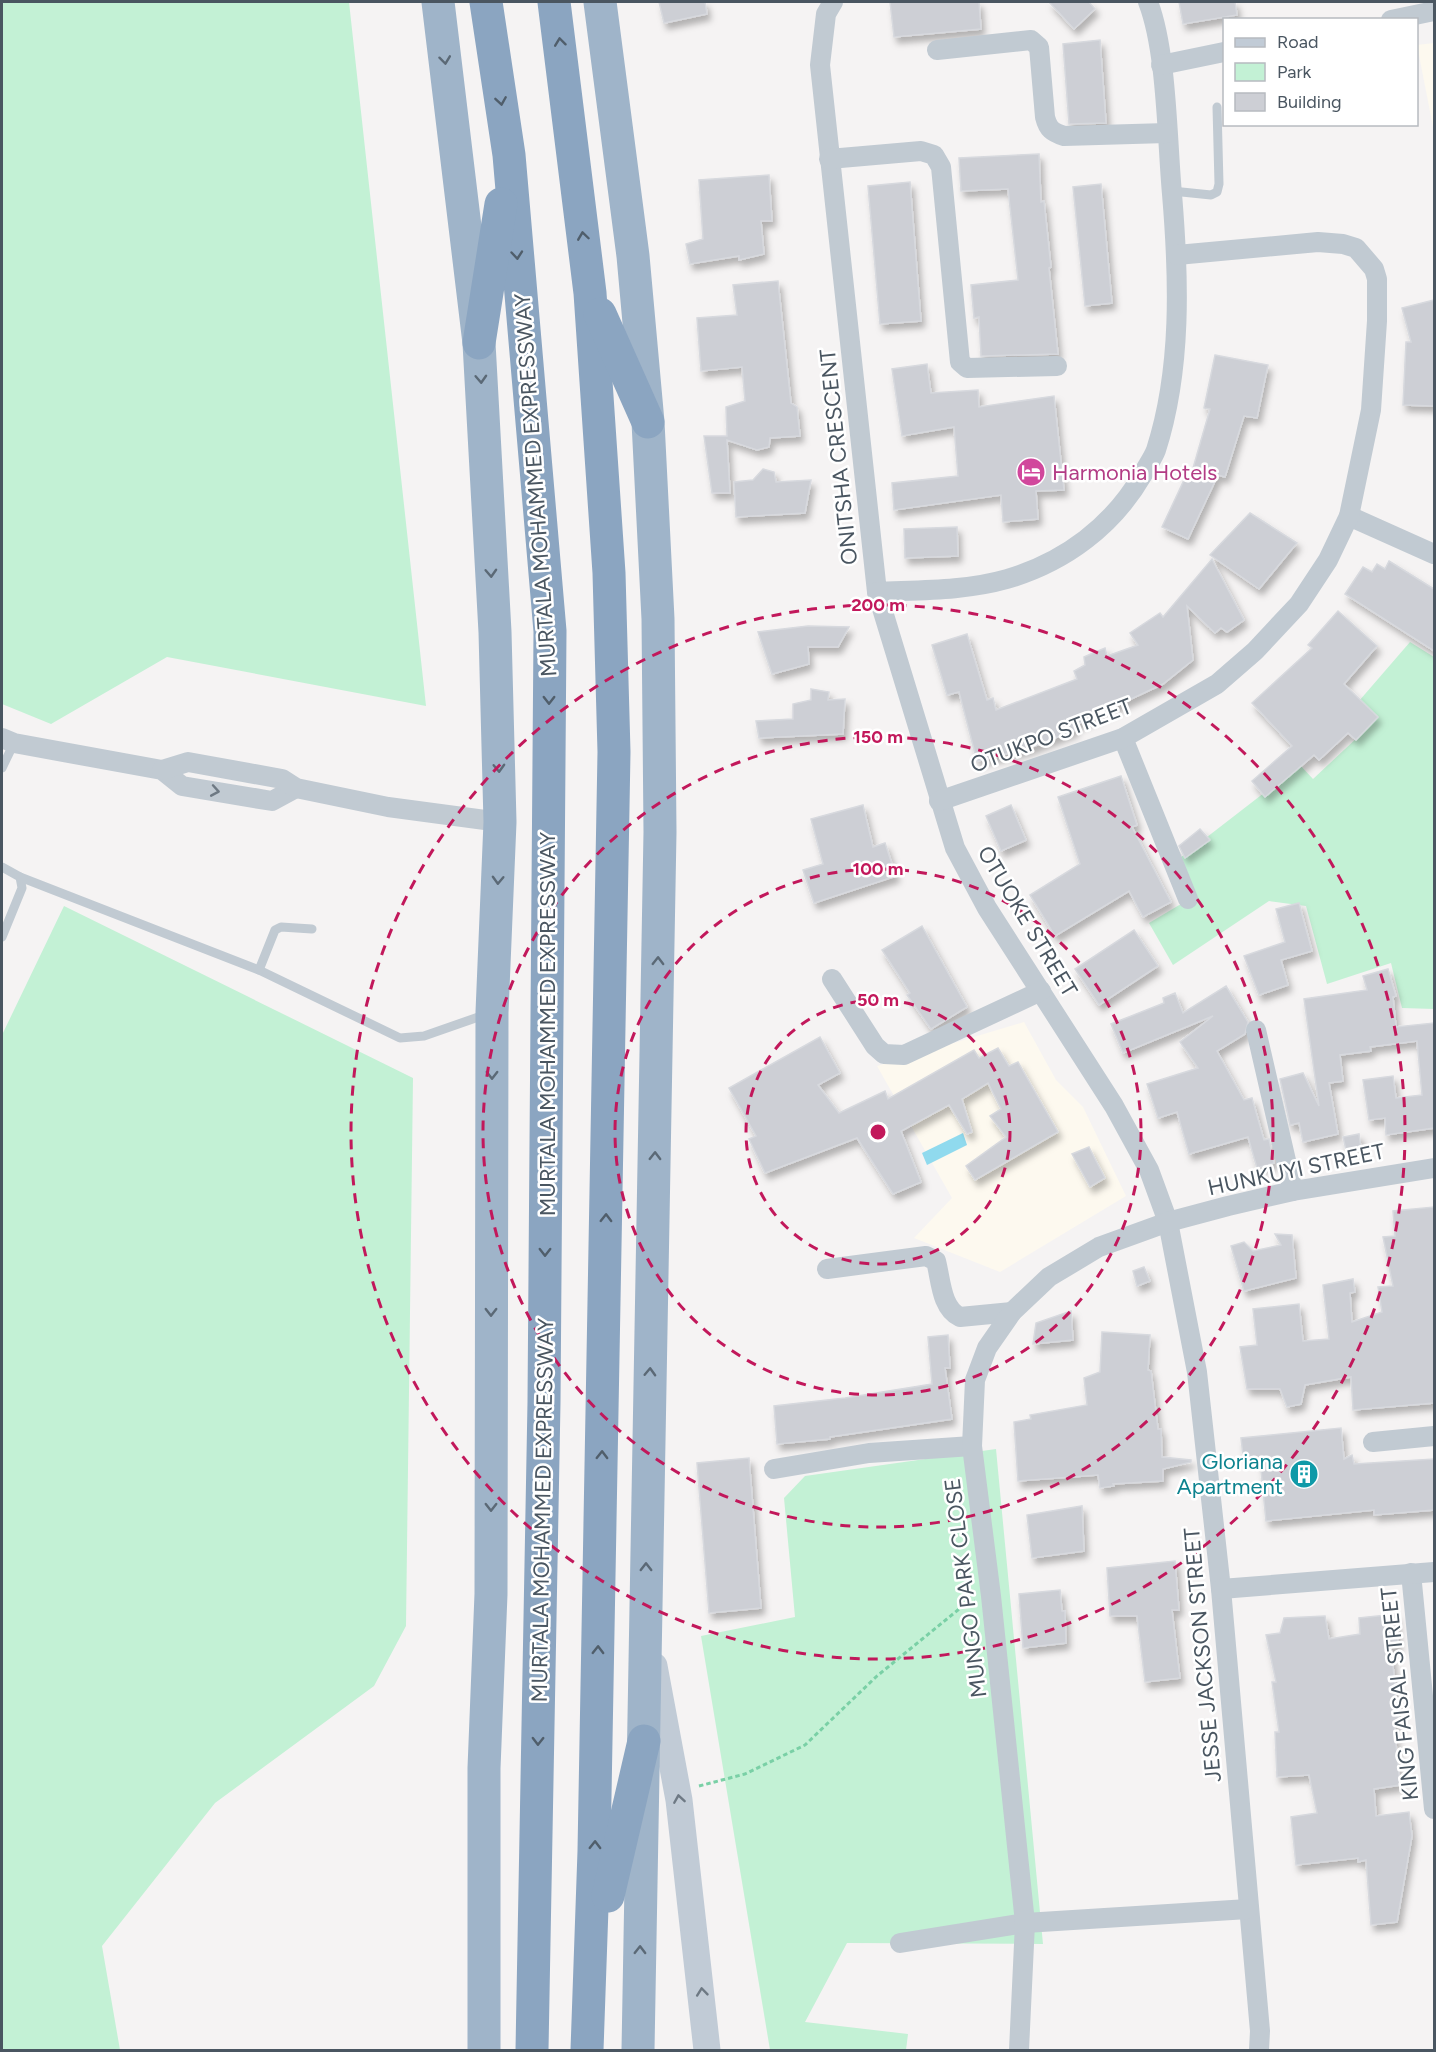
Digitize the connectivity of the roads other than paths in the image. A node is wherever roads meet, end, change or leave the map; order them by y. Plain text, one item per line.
1 (438, 2) edge
2 (486, 2) edge
3 (554, 2) edge
4 (600, 2) edge
5 (833, 2) edge
6 (1148, 2) edge
7 (1434, 11) edge
8 (1401, 18) edge
9 (937, 50) dead end
10 (1223, 52) edge
11 (1161, 65) junction
12 (1217, 106) dead end
13 (1167, 133) junction
14 (509, 155) junction
15 (829, 159) junction
16 (1172, 191) junction
17 (1178, 255) junction
18 (590, 294) junction
19 (479, 343) junction
20 (1057, 366) dead end
21 (648, 423) junction
22 (1349, 516) junction
23 (1434, 554) edge
24 (877, 592) junction
25 (1123, 738) junction
26 (8, 740) edge
27 (2, 768) edge
28 (939, 801) junction
29 (500, 822) junction
30 (2, 867) edge
31 (20, 877) junction
32 (1188, 898) dead end
33 (312, 929) dead end
34 (2, 937) edge
35 (259, 970) junction
36 (832, 979) dead end
37 (1041, 991) junction
38 (492, 1012) junction
39 (1256, 1030) dead end
40 (1434, 1168) edge
41 (1293, 1191) junction
42 (1168, 1222) junction
43 (827, 1269) dead end
44 (1012, 1312) junction
45 (1434, 1436) edge
46 (1373, 1442) dead end
47 (972, 1446) junction
48 (774, 1469) dead end
49 (1434, 1572) edge
50 (1411, 1573) junction
51 (1221, 1589) junction
52 (646, 1626) junction
53 (644, 1740) junction
54 (1434, 1809) edge
55 (1248, 1909) junction
56 (1025, 1923) junction
57 (900, 1943) dead end
58 (592, 1965) junction
59 (484, 2050) edge
60 (532, 2050) edge
61 (587, 2050) edge
62 (638, 2050) edge
63 (707, 2050) edge
64 (1019, 2050) edge
65 (1259, 2050) edge

1 -> 19 highway, MURTALA MOHAMMED EXPRESSWAY
2 -> 14 highway, MURTALA MOHAMMED EXPRESSWAY
18 -> 3 highway
4 - 21 highway
5 - 15 street, ONITSHA CRESCENT
6 - 11 street, ONITSHA CRESCENT
7 - 8 street
9 - 13 street
10 - 11 street
11 - 13 street, ONITSHA CRESCENT
12 - 16 lane
13 - 16 street, ONITSHA CRESCENT
14 - 19 highway
14 -> 60 highway, MURTALA MOHAMMED EXPRESSWAY
15 - 20 street
15 - 24 street, ONITSHA CRESCENT
16 - 17 street, ONITSHA CRESCENT
17 - 22 street, OTUKPO STREET
17 - 24 street, ONITSHA CRESCENT
18 - 21 highway
58 -> 18 highway
19 -> 29 highway, MURTALA MOHAMMED EXPRESSWAY
52 -> 21 highway
22 - 23 street
22 - 25 street, OTUKPO STREET
24 - 28 street, OTUOKE STREET
25 - 28 street, OTUKPO STREET
25 - 32 street
26 - 27 lane
26 - 29 street
28 - 37 street, OTUOKE STREET
29 -> 38 highway, MURTALA MOHAMMED EXPRESSWAY
30 - 31 lane
31 - 34 lane
31 - 35 lane
33 - 35 lane
35 - 38 lane
36 - 37 street
37 - 42 street, OTUOKE STREET
38 -> 59 highway, MURTALA MOHAMMED EXPRESSWAY
39 - 41 street
40 - 41 street, HUNKUYI STREET
41 - 42 street, HUNKUYI STREET
42 - 44 street, MUNGO PARK CLOSE
42 - 51 street, JESSE JACKSON STREET
43 - 44 street
44 - 47 street, MUNGO PARK CLOSE
45 - 46 street
47 - 48 street
47 - 56 street, MUNGO PARK CLOSE
49 - 50 street
50 - 51 street
50 - 54 street, KING FAISAL STREET
51 - 55 street, JESSE JACKSON STREET
52 - 53 highway
63 -> 52 main road
53 - 58 highway
62 -> 53 highway
55 - 56 street
55 - 65 street, JESSE JACKSON STREET
56 - 57 street
56 - 64 street, MUNGO PARK CLOSE
58 - 61 highway

